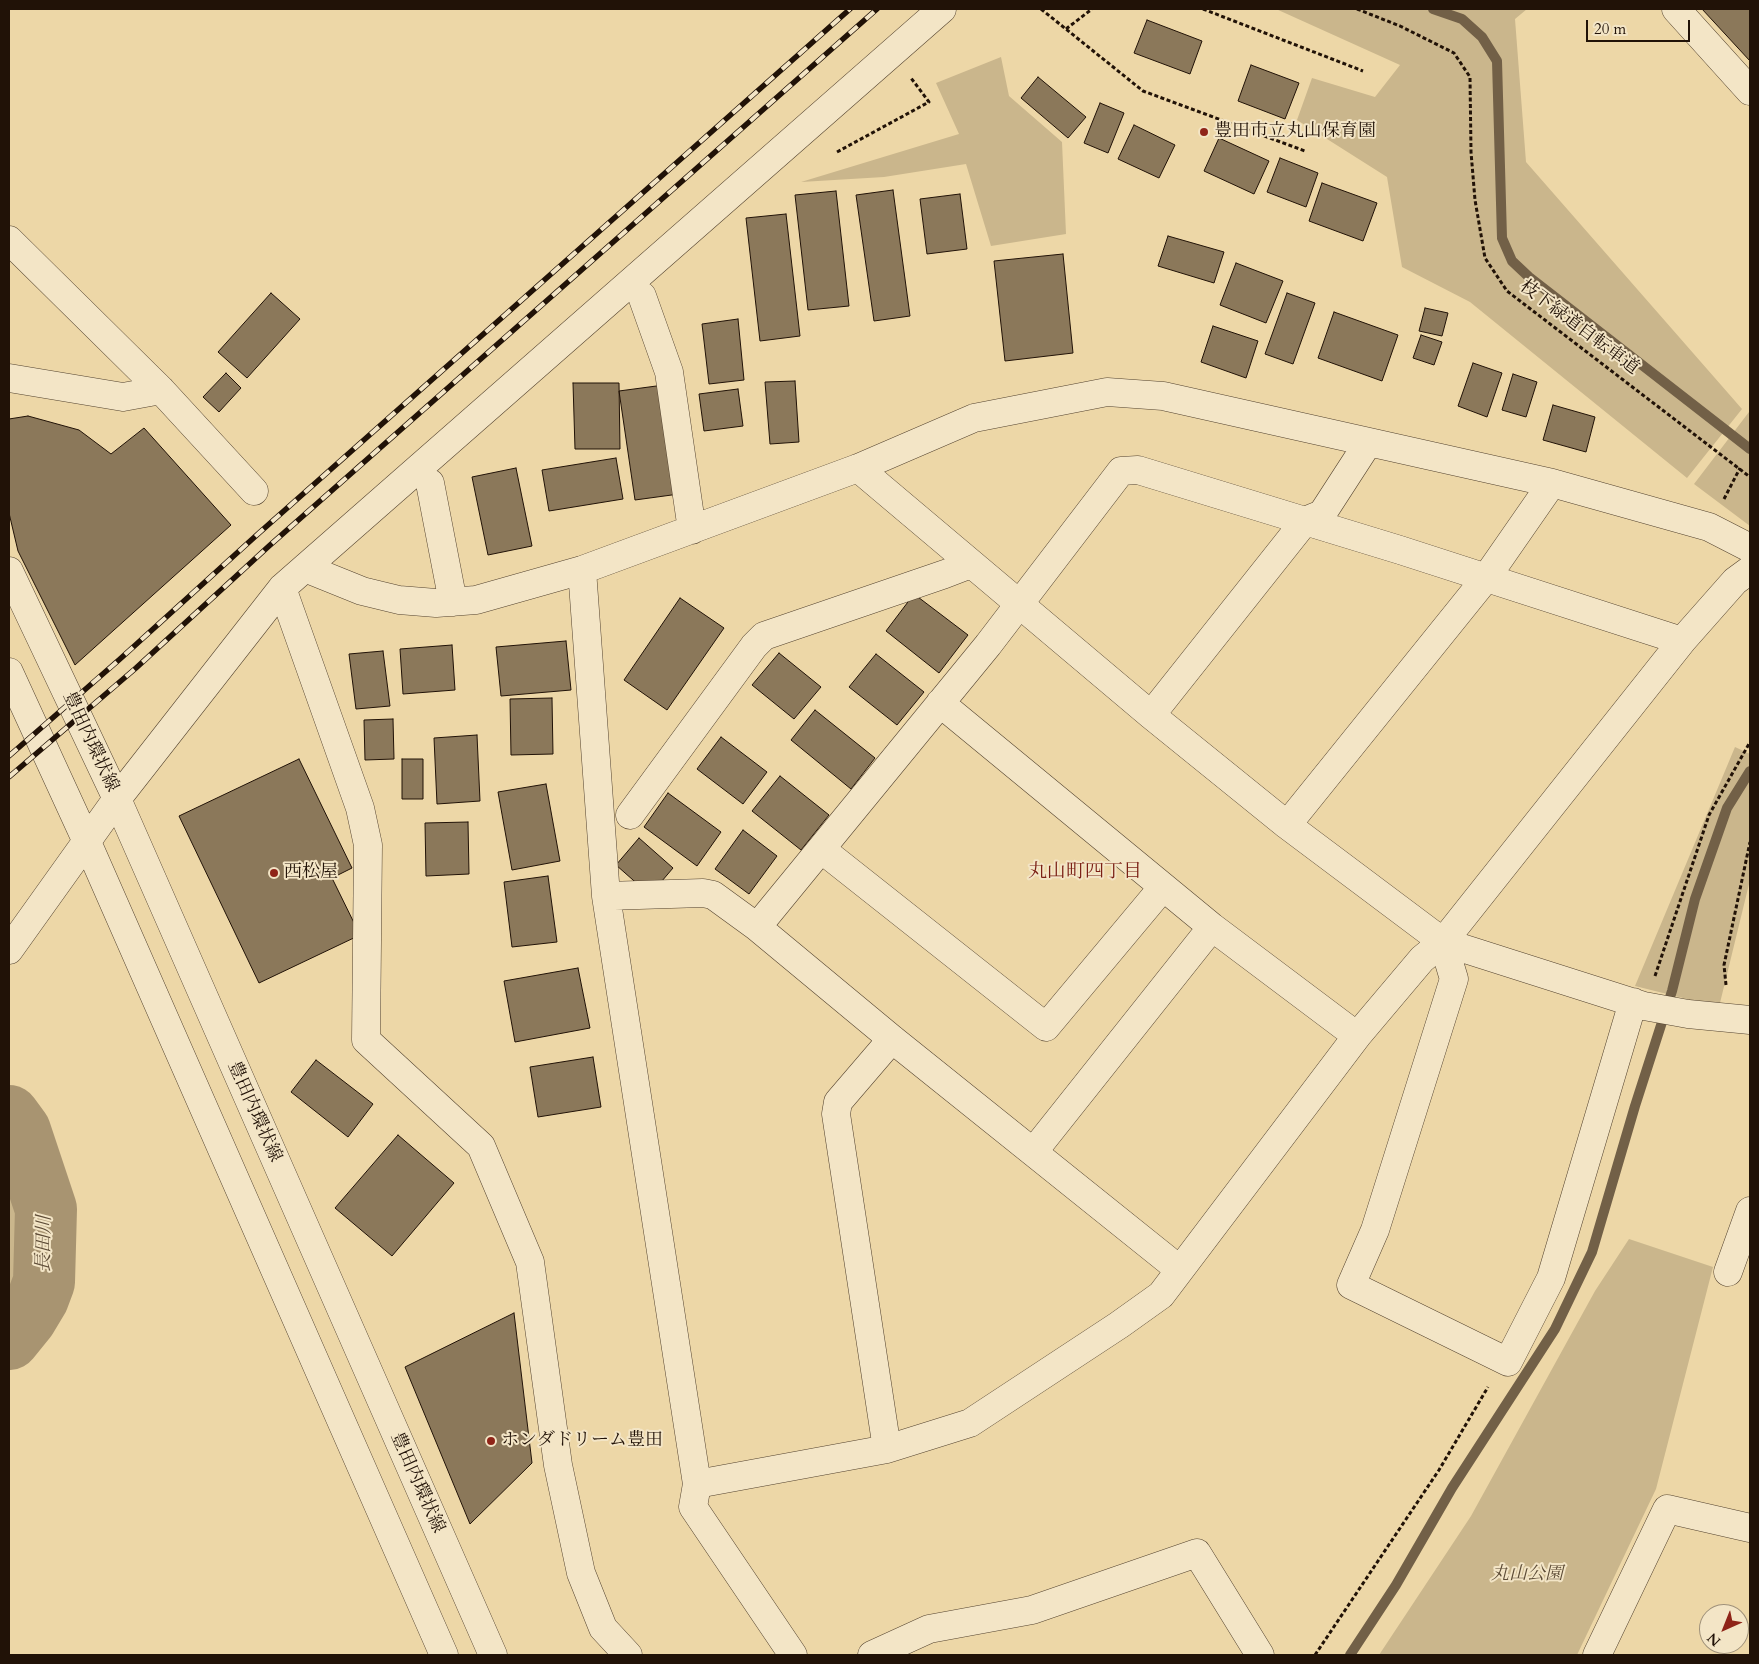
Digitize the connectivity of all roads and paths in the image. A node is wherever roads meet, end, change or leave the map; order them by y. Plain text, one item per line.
1 (942, 9) edge
2 (1041, 9) edge
3 (1092, 9) edge
4 (1203, 9) edge
5 (1357, 9) edge
6 (1676, 9) edge
7 (1066, 29) junction
8 (1363, 71) dead end
9 (909, 74) dead end
10 (1750, 91) edge
11 (1304, 151) dead end
12 (837, 152) dead end
13 (9, 240) edge
14 (642, 296) dead end
15 (9, 378) edge
16 (161, 390) junction
17 (1368, 443) junction
18 (858, 468) junction
19 (1740, 468) junction
20 (1750, 477) edge
21 (430, 483) dead end
22 (1552, 483) junction
23 (254, 491) dead end
24 (1720, 506) dead end
25 (1306, 521) junction
26 (692, 530) junction
27 (1750, 548) edge
28 (971, 564) junction
29 (305, 568) junction
30 (582, 570) junction
31 (1750, 570) edge
32 (9, 572) edge
33 (1486, 578) junction
34 (282, 588) junction
35 (453, 602) junction
36 (1018, 604) junction
37 (1682, 641) junction
38 (9, 672) edge
39 (940, 704) junction
40 (1151, 715) junction
41 (117, 799) junction
42 (630, 815) dead end
43 (1288, 825) junction
44 (87, 842) junction
45 (1750, 842) edge
46 (821, 849) junction
47 (1163, 887) junction
48 (606, 896) junction
49 (757, 927) junction
50 (1212, 927) junction
51 (1443, 942) junction
52 (9, 950) edge
53 (1641, 1004) junction
54 (1740, 1019) edge
55 (1357, 1036) junction
56 (892, 1039) junction
57 (1034, 1151) junction
58 (1750, 1211) edge
59 (1180, 1270) junction
60 (1728, 1272) dead end
61 (887, 1449) junction
62 (697, 1484) junction
63 (1750, 1528) edge
64 (444, 1655) edge
65 (493, 1655) edge
66 (628, 1655) edge
67 (793, 1655) edge
68 (872, 1655) edge
69 (1260, 1655) edge
70 (1597, 1655) edge

1 - 29 street
2 - 7 path
3 - 7 path
4 - 8 path
5 - 19 path, 枝下緑道自転車道
6 - 10 street
7 - 11 path
9 - 12 path
13 - 16 street
14 - 26 street
15 - 16 street
16 - 23 street
17 - 18 street
17 - 22 street
17 - 25 street
18 - 26 street
18 - 28 street
19 - 20 path, 枝下緑道自転車道
19 - 24 path
21 - 35 street
22 - 27 street
22 - 33 street
25 - 33 street
25 - 36 street
25 - 40 street
26 - 30 street
28 - 36 street
28 - 42 street
29 - 34 street
29 - 35 street
30 - 35 street
30 - 48 street
31 - 37 street
32 - 41 street, 豊田内環状線
33 - 37 street
33 - 43 street
34 - 41 street
34 - 66 street
36 - 39 street
36 - 40 street
37 - 51 street
38 - 44 street
39 - 46 street
39 - 47 street
40 - 43 street
41 - 44 street
41 - 65 street, 豊田内環状線
43 - 51 street
44 - 52 street
44 - 64 street
45 - 54 path
46 - 47 street
46 - 49 street
47 - 50 street
48 - 49 street
48 - 62 street
49 - 56 street
50 - 55 street
50 - 57 street
51 - 53 street
51 - 53 street
51 - 55 street
53 - 54 street
55 - 59 street
56 - 57 street
56 - 61 street
57 - 59 street
58 - 60 street
59 - 61 street
61 - 62 street
62 - 67 street
63 - 70 street
68 - 69 street

